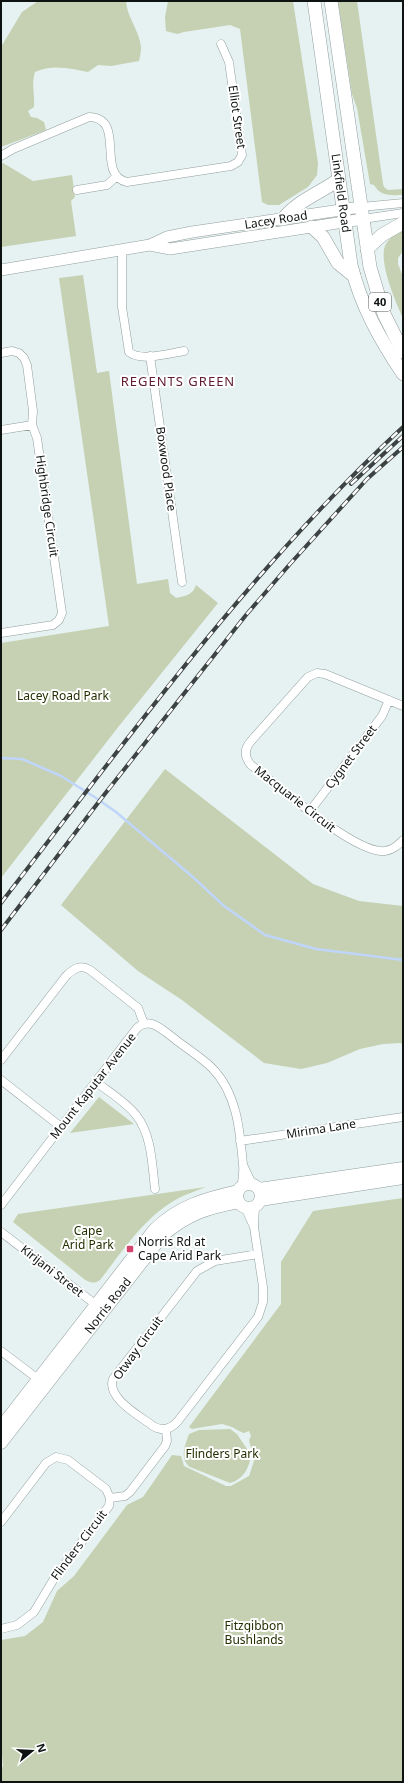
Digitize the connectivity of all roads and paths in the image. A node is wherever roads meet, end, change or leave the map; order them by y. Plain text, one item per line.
1 (314, 1) edge
2 (331, 1) edge
3 (221, 44) dead end
4 (1, 156) edge
5 (116, 177) junction
6 (338, 180) junction
7 (77, 190) dead end
8 (403, 203) edge
9 (362, 213) junction
10 (403, 213) edge
11 (343, 216) junction
12 (283, 219) junction
13 (403, 223) edge
14 (312, 227) junction
15 (150, 246) junction
16 (367, 249) junction
17 (122, 250) junction
18 (1, 270) edge
19 (354, 276) junction
20 (184, 351) dead end
21 (403, 352) edge
22 (1, 353) edge
23 (150, 356) junction
24 (403, 374) edge
25 (32, 425) junction
26 (1, 430) edge
27 (182, 582) dead end
28 (1, 633) edge
29 (389, 700) junction
30 (403, 706) edge
31 (310, 811) junction
32 (403, 840) edge
33 (144, 1024) junction
34 (1, 1060) edge
35 (1, 1080) edge
36 (96, 1082) junction
37 (403, 1117) edge
38 (62, 1127) junction
39 (240, 1141) junction
40 (403, 1168) edge
41 (403, 1178) edge
42 (155, 1189) dead end
43 (249, 1196) junction
44 (1, 1205) edge
45 (1, 1232) edge
46 (258, 1254) junction
47 (100, 1307) junction
48 (1, 1351) edge
49 (42, 1382) junction
50 (1, 1427) edge
51 (166, 1430) junction
52 (1, 1443) edge
53 (110, 1498) junction
54 (1, 1522) edge
55 (1, 1629) edge

1 - 6 main road, Linkfield Road / 40
2 - 9 main road, Linkfield Road / 40
3 - 5 street, Elliot Street
4 - 5 street
5 - 7 street
6 - 11 main road, Linkfield Road / 40
6 - 12 main road
8 - 9 street, Lacey Road
9 - 10 street, Lacey Road
9 - 11 street, Lacey Road
9 - 16 main road, Linkfield Road / 40
11 - 12 street, Lacey Road
11 - 14 street, Lacey Road
11 - 19 main road, Linkfield Road / 40
12 - 15 street, Lacey Road
13 - 16 main road
14 - 15 street, Lacey Road
14 - 19 main road
15 - 17 street, Lacey Road
16 - 21 main road, Linkfield Road / 40
17 - 18 street, Lacey Road
17 - 23 street
19 - 24 main road, Linkfield Road / 40
20 - 23 street
22 - 25 street, Highbridge Circuit
23 - 27 street, Boxwood Place
25 - 26 street
25 - 28 street, Highbridge Circuit
29 - 30 street, Macquarie Circuit
29 - 31 street, Cygnet Street
29 - 31 street, Macquarie Circuit
31 - 32 street, Macquarie Circuit
33 - 34 street
33 - 36 street, Mount Kaputar Avenue
33 - 39 street, Mount Kaputar Avenue
35 - 38 street
36 - 38 street, Mount Kaputar Avenue
36 - 42 street
37 - 39 street, Mirima Lane
38 - 44 street, Mount Kaputar Avenue
39 - 43 street, Mount Kaputar Avenue
40 - 43 main road, Norris Road
41 - 43 main road, Norris Road
43 - 46 street
43 - 47 main road, Norris Road
45 - 47 street, Kirijani Street
46 - 51 street
46 - 51 street, Otway Circuit
47 - 49 main road, Norris Road
48 - 49 street
49 - 50 main road, Norris Road
49 - 52 main road, Norris Road
51 - 53 street
53 - 54 street, Flinders Circuit
53 - 55 street, Flinders Circuit

